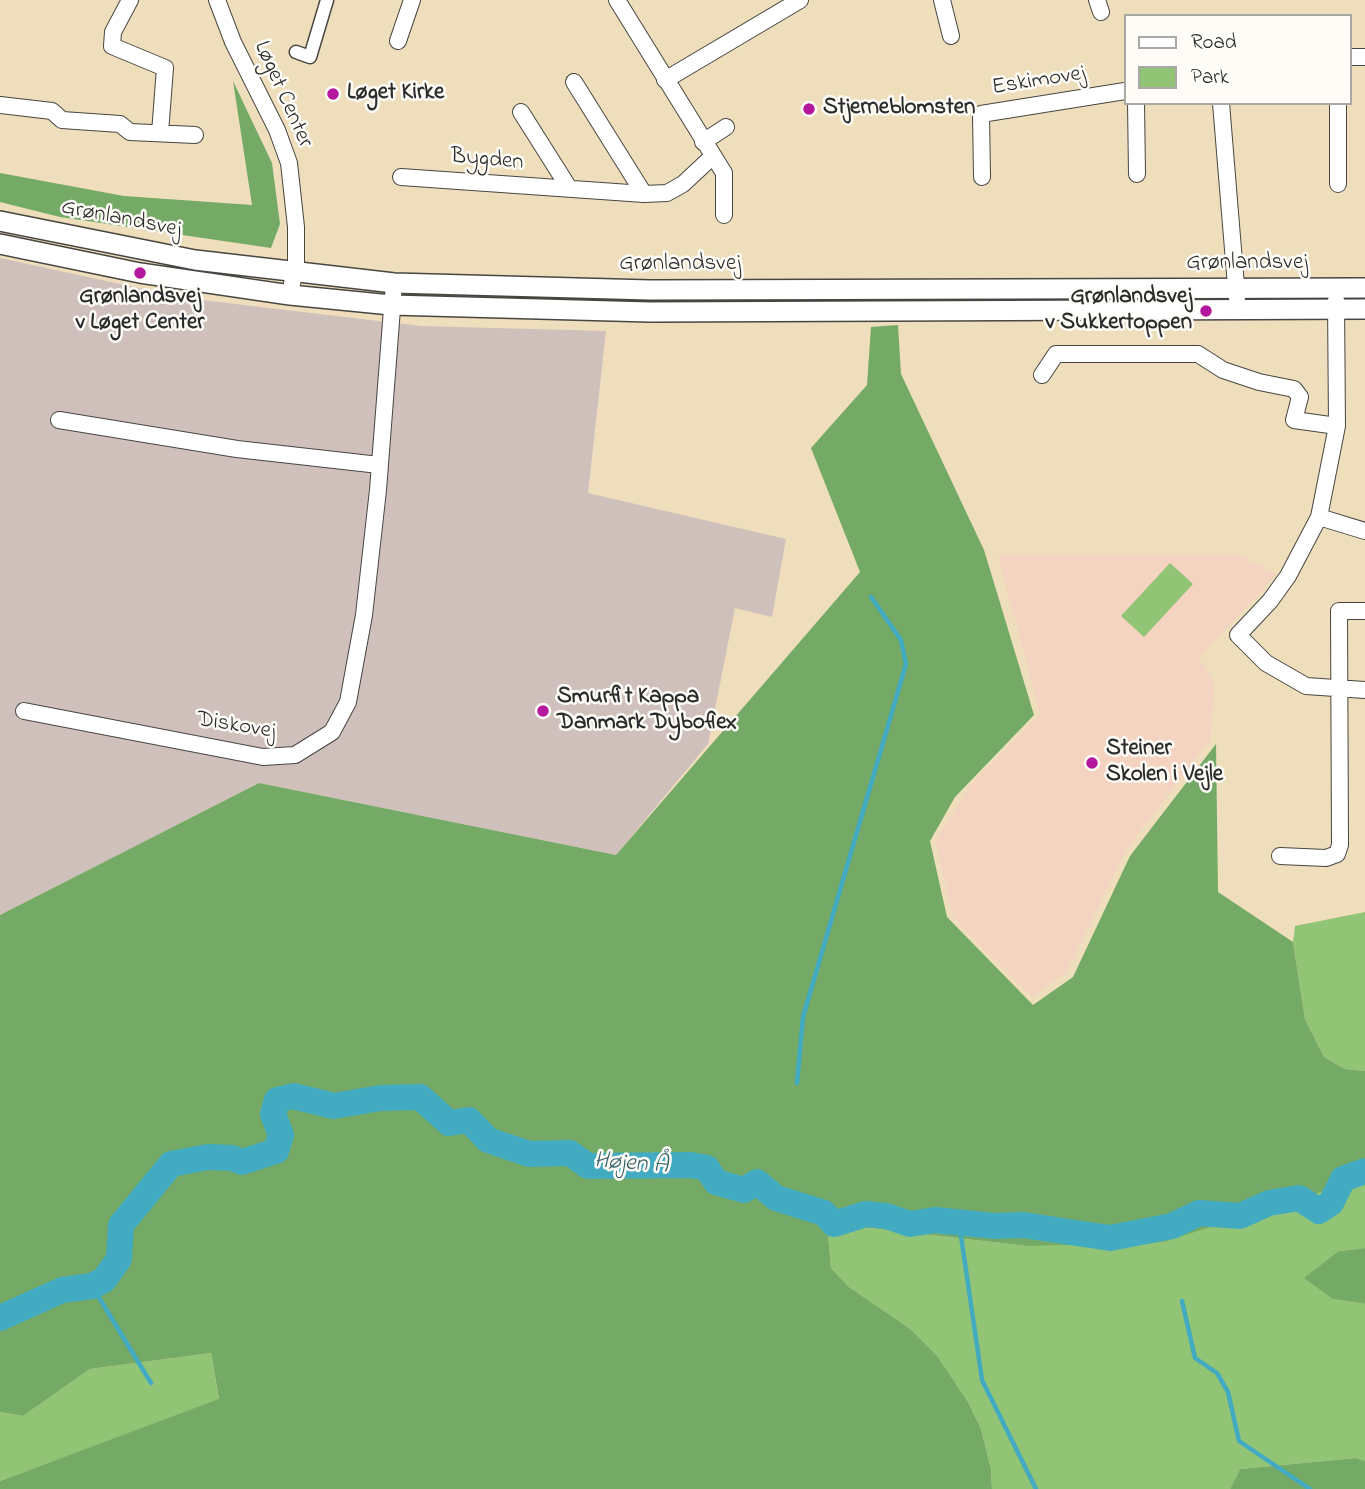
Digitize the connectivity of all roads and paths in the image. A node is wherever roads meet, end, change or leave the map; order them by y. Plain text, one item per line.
1 (130, 0) edge
2 (217, 0) edge
3 (327, 0) edge
4 (412, 0) edge
5 (617, 0) edge
6 (800, 0) edge
7 (942, 0) edge
8 (951, 36) dead end
9 (398, 41) dead end
10 (296, 52) dead end
11 (665, 80) junction
12 (574, 82) dead end
13 (1124, 91) edge
14 (1136, 105) edge
15 (1221, 105) edge
16 (1338, 105) edge
17 (0, 106) edge
18 (521, 111) dead end
19 (726, 127) dead end
20 (160, 133) junction
21 (195, 135) dead end
22 (704, 142) junction
23 (713, 156) junction
24 (1137, 174) dead end
25 (401, 177) dead end
26 (982, 177) dead end
27 (1338, 184) dead end
28 (569, 188) junction
29 (644, 194) junction
30 (724, 215) dead end
31 (0, 220) edge
32 (0, 244) edge
33 (295, 274) junction
34 (394, 283) junction
35 (1237, 288) junction
36 (1336, 288) junction
37 (1365, 288) edge
38 (290, 295) junction
39 (391, 305) junction
40 (1336, 309) junction
41 (1365, 309) edge
42 (1238, 311) junction
43 (1042, 375) dead end
44 (59, 420) dead end
45 (1337, 426) junction
46 (379, 465) junction
47 (1319, 517) junction
48 (1365, 531) edge
49 (1365, 611) edge
50 (1338, 690) junction
51 (1365, 690) edge
52 (24, 711) dead end
53 (1280, 856) dead end

1 - 20 street
2 - 33 street, Løget Center
3 - 10 street
4 - 9 street
5 - 11 street
6 - 11 street
7 - 8 street
11 - 22 street
12 - 29 street
13 - 26 street, Eskimovej
14 - 24 street
15 - 35 street
16 - 27 street
17 - 20 street
18 - 28 street, Bygden
19 - 22 street
20 - 21 street
22 - 23 street
23 - 29 street, Bygden
23 - 30 street
25 - 28 street, Bygden
28 - 29 street, Bygden
31 - 33 street, Grønlandsvej
32 - 38 street, Grønlandsvej
33 - 34 street, Grønlandsvej
33 - 38 street, Løget Center
34 - 35 street, Grønlandsvej
34 - 39 street, Diskovej
35 - 36 street, Grønlandsvej
35 - 42 street
36 - 37 street, Grønlandsvej
36 - 40 street
38 - 39 street, Grønlandsvej
39 - 42 street, Grønlandsvej
39 - 46 street, Diskovej
40 - 41 street, Grønlandsvej
40 - 42 street, Grønlandsvej
40 - 45 street
43 - 45 street
44 - 46 street
45 - 47 street
46 - 52 street, Diskovej
47 - 48 street
47 - 50 street
49 - 50 street
50 - 51 street
50 - 53 street

